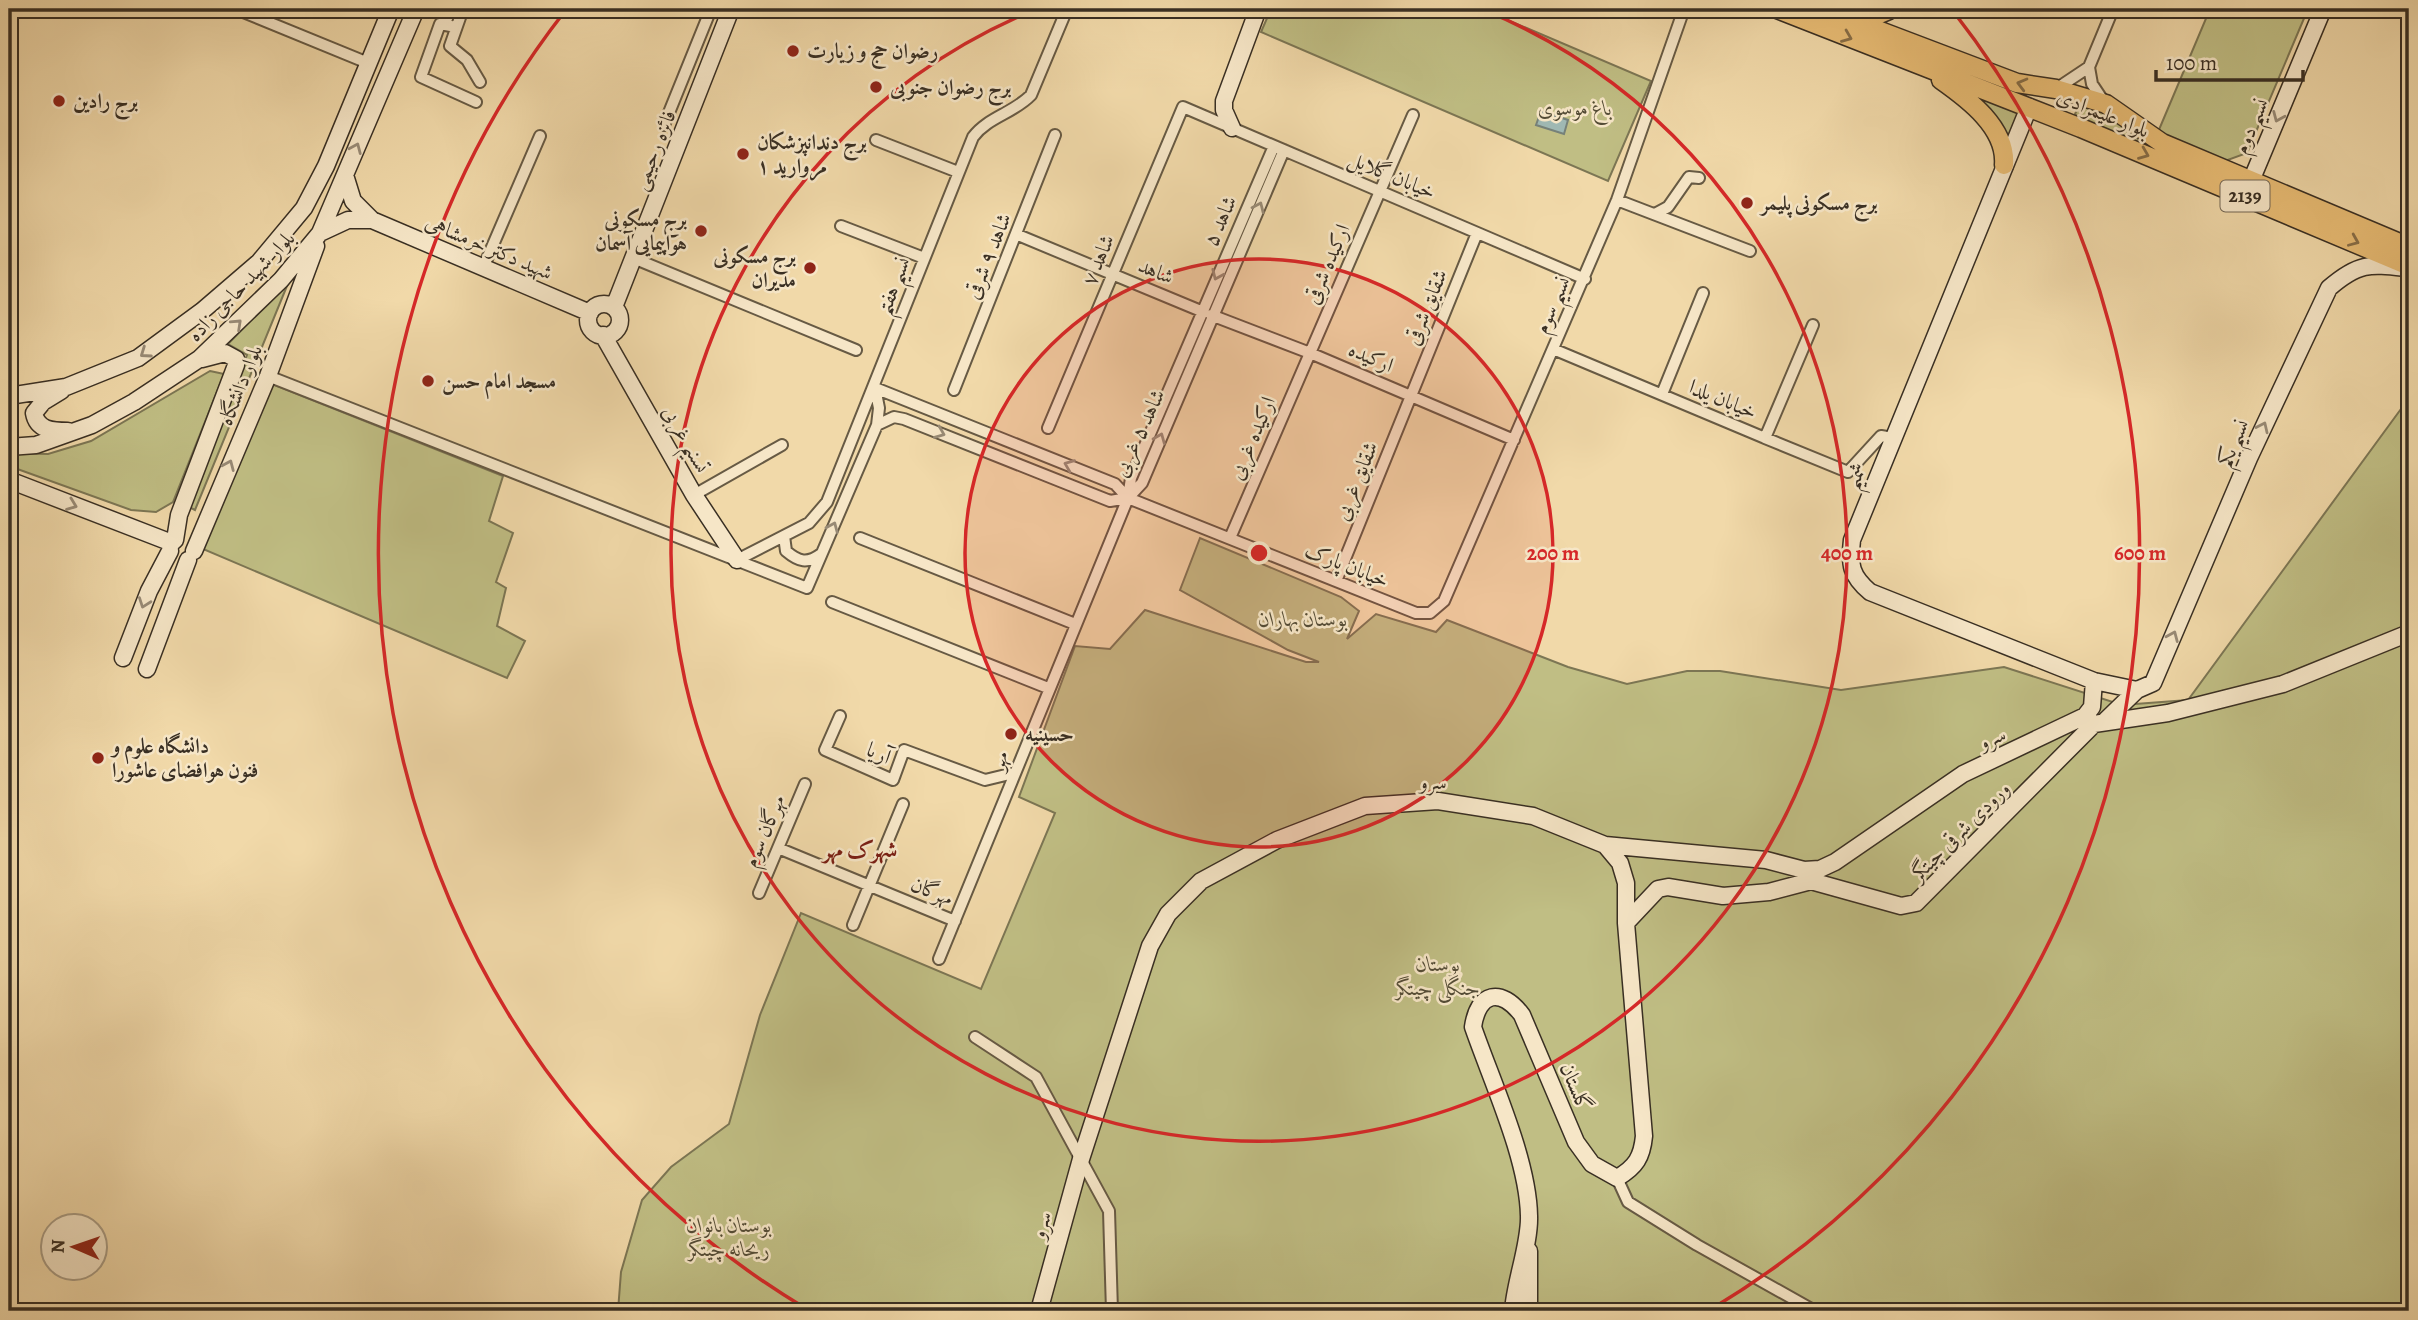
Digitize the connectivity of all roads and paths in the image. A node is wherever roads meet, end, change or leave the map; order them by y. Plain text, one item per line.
1 (236, 9) edge
2 (391, 9) edge
3 (416, 9) edge
4 (451, 9) edge
5 (463, 9) edge
6 (710, 9) edge
7 (731, 9) edge
8 (1067, 9) edge
9 (1258, 9) edge
10 (1684, 9) edge
11 (1777, 9) edge
12 (1822, 9) edge
13 (1889, 9) edge
14 (2113, 9) edge
15 (2323, 9) edge
16 (1848, 20) junction
17 (450, 25) junction
18 (698, 39) junction
19 (1876, 39) junction
20 (718, 47) junction
21 (368, 63) junction
22 (1921, 66) junction
23 (2089, 67) junction
24 (480, 82) dead end
25 (2056, 89) junction
26 (2088, 98) junction
27 (476, 102) dead end
28 (2106, 104) junction
29 (1183, 107) joint
30 (2029, 107) junction
31 (1413, 115) dead end
32 (664, 125) dead end
33 (1232, 128) junction
34 (2081, 128) junction
35 (1055, 135) dead end
36 (540, 136) dead end
37 (876, 139) dead end
38 (1279, 148) junction
39 (2004, 164) junction
40 (958, 172) junction
41 (345, 174) junction
42 (1699, 178) dead end
43 (2251, 181) junction
44 (1380, 191) junction
45 (1617, 200) junction
46 (1656, 214) junction
47 (372, 220) junction
48 (841, 226) dead end
49 (320, 233) junction
50 (1478, 233) junction
51 (1018, 235) junction
52 (2409, 247) edge
53 (1750, 251) dead end
54 (633, 258) junction
55 (924, 258) junction
56 (2409, 267) edge
57 (483, 268) junction
58 (1113, 274) junction
59 (1585, 279) junction
60 (1703, 293) dead end
61 (614, 307) junction
62 (590, 313) junction
63 (1206, 313) junction
64 (1813, 325) dead end
65 (603, 335) junction
66 (1553, 349) junction
67 (856, 350) dead end
68 (1310, 353) junction
69 (200, 359) junction
70 (268, 376) junction
71 (66, 387) junction
72 (875, 388) junction
73 (954, 390) dead end
74 (1662, 394) junction
75 (1411, 395) junction
76 (9, 396) edge
77 (877, 425) junction
78 (1048, 428) dead end
79 (77, 430) junction
80 (1765, 438) junction
81 (1893, 438) junction
82 (1514, 440) junction
83 (782, 445) dead end
84 (9, 447) edge
85 (193, 479) junction
86 (9, 480) edge
87 (219, 489) junction
88 (694, 495) junction
89 (1128, 498) junction
90 (785, 536) junction
91 (860, 538) dead end
92 (1230, 538) junction
93 (172, 545) junction
94 (821, 554) junction
95 (191, 556) junction
96 (737, 560) junction
97 (1336, 581) junction
98 (832, 602) dead end
99 (1436, 610) joint
100 (1076, 624) junction
101 (2409, 633) edge
102 (123, 658) dead end
103 (146, 669) dead end
104 (2094, 681) junction
105 (1048, 688) junction
106 (2137, 690) junction
107 (839, 716) dead end
108 (2092, 718) junction
109 (1014, 773) junction
110 (805, 784) dead end
111 (904, 804) dead end
112 (1605, 845) junction
113 (778, 848) junction
114 (869, 886) junction
115 (760, 893) dead end
116 (954, 921) junction
117 (1626, 923) junction
118 (853, 925) dead end
119 (940, 959) dead end
120 (975, 1037) dead end
121 (1081, 1159) junction
122 (1617, 1178) junction
123 (1529, 1218) junction
124 (1039, 1311) edge
125 (1112, 1311) edge
126 (1513, 1311) edge
127 (1529, 1311) edge
128 (1815, 1311) edge

1 - 21 street
2 - 21 street, بلوار شهید حاجی زاده
41 -> 3 street, بلوار شهید حاجی زاده
4 - 17 street
5 - 17 street
6 - 18 street
7 - 20 street, فائزه رحیمی
8 - 40 street, نسیم هفتم
9 - 33 street
10 - 45 street, نسیم سوم
11 -> 19 main road, بلوار علیمرادی / 2139
12 - 16 main road, بلوار علیمرادی / 2139
13 - 16 main road
13 - 19 street
14 - 23 street
15 -> 43 street, نسیم دوم
16 - 19 main road, بلوار علیمرادی / 2139
17 - 24 street
17 - 27 street
18 - 20 street
18 - 32 street
19 - 22 main road, بلوار علیمرادی / 2139
25 -> 19 main road, بلوار علیمرادی / 2139
20 - 54 street, فائزه رحیمی
21 -> 71 street, بلوار شهید حاجی زاده
22 - 30 main road, بلوار علیمرادی / 2139
22 - 39 main road
23 - 25 street
23 - 28 street
25 - 26 main road, بلوار علیمرادی / 2139
26 - 28 main road, بلوار علیمرادی / 2139
26 - 34 main road
28 - 43 main road, بلوار علیمرادی / 2139
29 - 33 street, خیابان گلایل
29 - 58 street, شاهد ۷
30 - 34 main road, بلوار علیمرادی
30 - 39 street, شمیم
31 - 44 street
33 - 38 street, خیابان گلایل
34 -> 56 main road, بلوار علیمرادی / 2139
35 - 51 street, شاهد ۹ شرقی
36 - 57 street
37 - 40 street
38 - 44 street, خیابان گلایل
38 - 63 street, شاهد ۵
39 - 81 street, شمیم
40 - 55 street, نسیم هفتم
41 - 47 street, شهید دکتر خرمشاهی
41 - 49 street, بلوار شهید حاجی زاده
42 - 46 street
43 - 52 main road, بلوار علیمرادی / 2139
44 - 50 street, خیابان گلایل
44 - 68 street, ارکیده شرقی
45 - 46 street
45 - 59 street, نسیم سوم
46 - 53 street
47 - 49 street
47 - 57 street, شهید دکتر خرمشاهی
48 - 55 street
69 -> 49 street, بلوار شهید حاجی زاده
49 - 70 street, بلوار دانشگاه
50 - 59 street, خیابان گلایل
50 - 75 street, شقایق شرقی
51 - 58 street, شاهد
51 - 73 street, شاهد ۹ شرقی
54 - 61 street, فائزه رحیمی
54 - 67 street
55 - 72 street, نسیم هفتم
106 -> 56 street, نسیم یکم
57 - 62 street, شهید دکتر خرمشاهی
58 - 63 street, شاهد
58 - 78 street, شاهد ۷
59 - 66 street, نسیم سوم
60 - 74 street
61 - 62 street
61 - 65 street
62 - 65 street
63 - 68 street, ارکیده
63 - 89 street, شاهد ۵ غربی
64 - 80 street, خیابان یلدا
65 - 88 street, تسنیم غربی
66 - 74 street, خیابان یلدا
66 - 82 street, نسیم سوم
68 - 75 street, ارکیده
68 - 92 street, ارکیده غربی
69 - 79 street, بلوار شهید حاجی زاده
69 - 85 street, بلوار دانشگاه
87 -> 70 street, بلوار دانشگاه
70 - 96 street
71 - 76 street, بلوار شهید حاجی زاده
71 - 79 street
72 - 77 street
89 -> 72 street, خیابان پارک
72 - 90 street, نسیم هفتم
74 - 80 street, خیابان یلدا
75 - 82 street, ارکیده
75 - 97 street, شقایق غربی
77 -> 89 street, خیابان پارک
94 -> 77 street
79 - 84 street, بلوار شهید حاجی زاده
80 - 81 street
81 - 104 street, شمیم
82 - 99 street, نسیم سوم
83 - 88 street
85 - 87 street
85 - 93 street, بلوار دانشگاه
86 -> 93 street
87 - 95 street, بلوار دانشگاه
88 - 96 street, تسنیم غربی
89 - 92 street, خیابان پارک
89 - 100 street, مهر
90 - 94 street
90 - 96 street, نسیم هفتم
91 - 100 street
92 - 97 street, خیابان پارک
93 - 95 street
93 -> 102 street, بلوار دانشگاه
94 - 96 street
95 - 103 street, بلوار دانشگاه
97 - 99 street, خیابان پارک
98 - 105 street
100 - 105 street, مهر
101 - 108 street
104 - 106 street, شمیم
104 - 108 street
105 - 109 street, مهر
106 - 108 street, نسیم یکم
107 - 109 street, آریا
108 - 112 street, سرو
108 - 117 street, ورودی شرقی چیتگر
109 - 116 street, مهر
110 - 113 street, مهرگان سوم
111 - 114 street
112 - 117 street
112 - 121 street, سرو
113 - 114 street, مهرگان
113 - 115 street, مهرگان سوم
114 - 116 street, مهرگان
114 - 118 street
116 - 119 street, مهر
117 - 122 street
120 - 121 street
121 - 124 street, سرو
121 - 125 street
122 - 123 street, گلستان
122 - 128 street
123 - 126 street, گلستان
123 - 127 street

